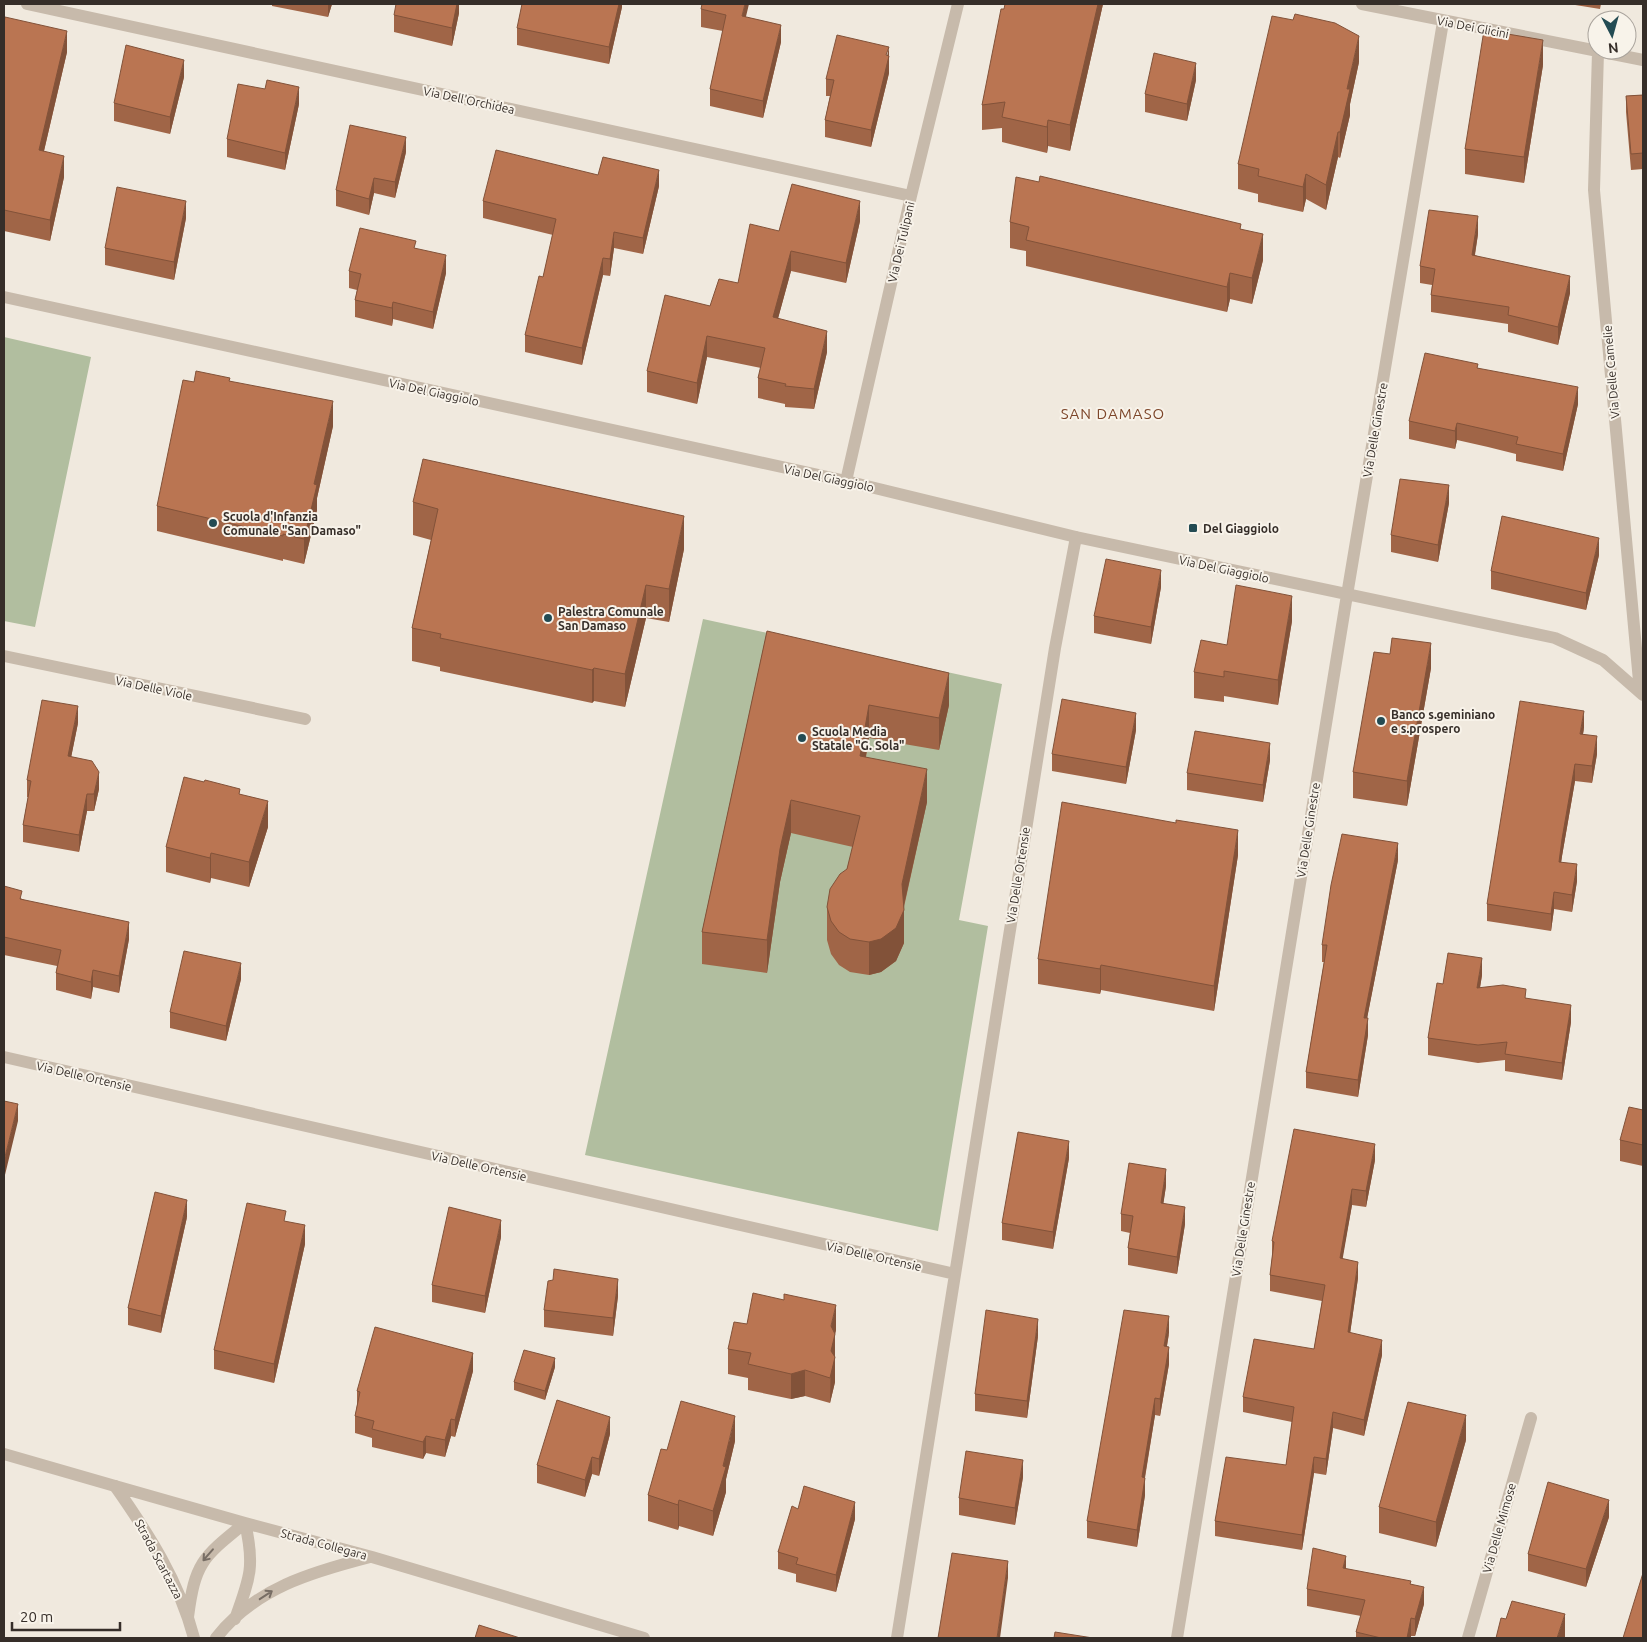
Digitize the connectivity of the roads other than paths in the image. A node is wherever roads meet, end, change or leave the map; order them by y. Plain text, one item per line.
1 (27, 4) edge
2 (958, 4) edge
3 (1362, 4) edge
4 (1443, 22) junction
5 (1587, 50) edge
6 (1598, 60) edge
7 (911, 196) junction
8 (4, 297) edge
9 (846, 481) junction
10 (1076, 537) junction
11 (1347, 595) junction
12 (4, 656) edge
13 (1642, 693) edge
14 (305, 719) dead end
15 (4, 1057) edge
16 (955, 1274) junction
17 (1531, 1418) dead end
18 (4, 1454) edge
19 (114, 1486) junction
20 (245, 1523) junction
21 (372, 1557) junction
22 (188, 1617) junction
23 (235, 1618) junction
24 (194, 1638) edge
25 (216, 1638) edge
26 (644, 1638) edge
27 (897, 1638) edge
28 (1177, 1638) edge
29 (1468, 1638) edge

1 - 7 street, Via Dell'Orchidea
2 - 7 street, Via Dei Tulipani
3 - 4 street, Via Dei Glicini
4 - 5 street, Via Dei Glicini
4 - 11 street, Via Delle Ginestre
6 - 13 street, Via Delle Camelie
7 - 9 street, Via Dei Tulipani
8 - 9 street, Via Del Giaggiolo
9 - 10 street, Via Del Giaggiolo
10 - 11 street, Via Del Giaggiolo
10 - 16 street, Via Delle Ortensie
11 - 13 street, Via Del Giaggiolo
11 - 28 street, Via Delle Ginestre
12 - 14 street, Via Delle Viole
15 - 16 street, Via Delle Ortensie
16 - 27 street, Via Delle Ortensie
17 - 29 street, Via Delle Mimose
18 - 19 street, Strada Collegara
19 - 20 street, Strada Collegara
19 - 22 street, Strada Scartazza
20 - 21 street, Strada Collegara
20 -> 22 street
20 - 23 street
23 -> 21 street
21 - 26 street, Strada Collegara
22 - 24 street, Strada Scartazza
23 - 25 street

